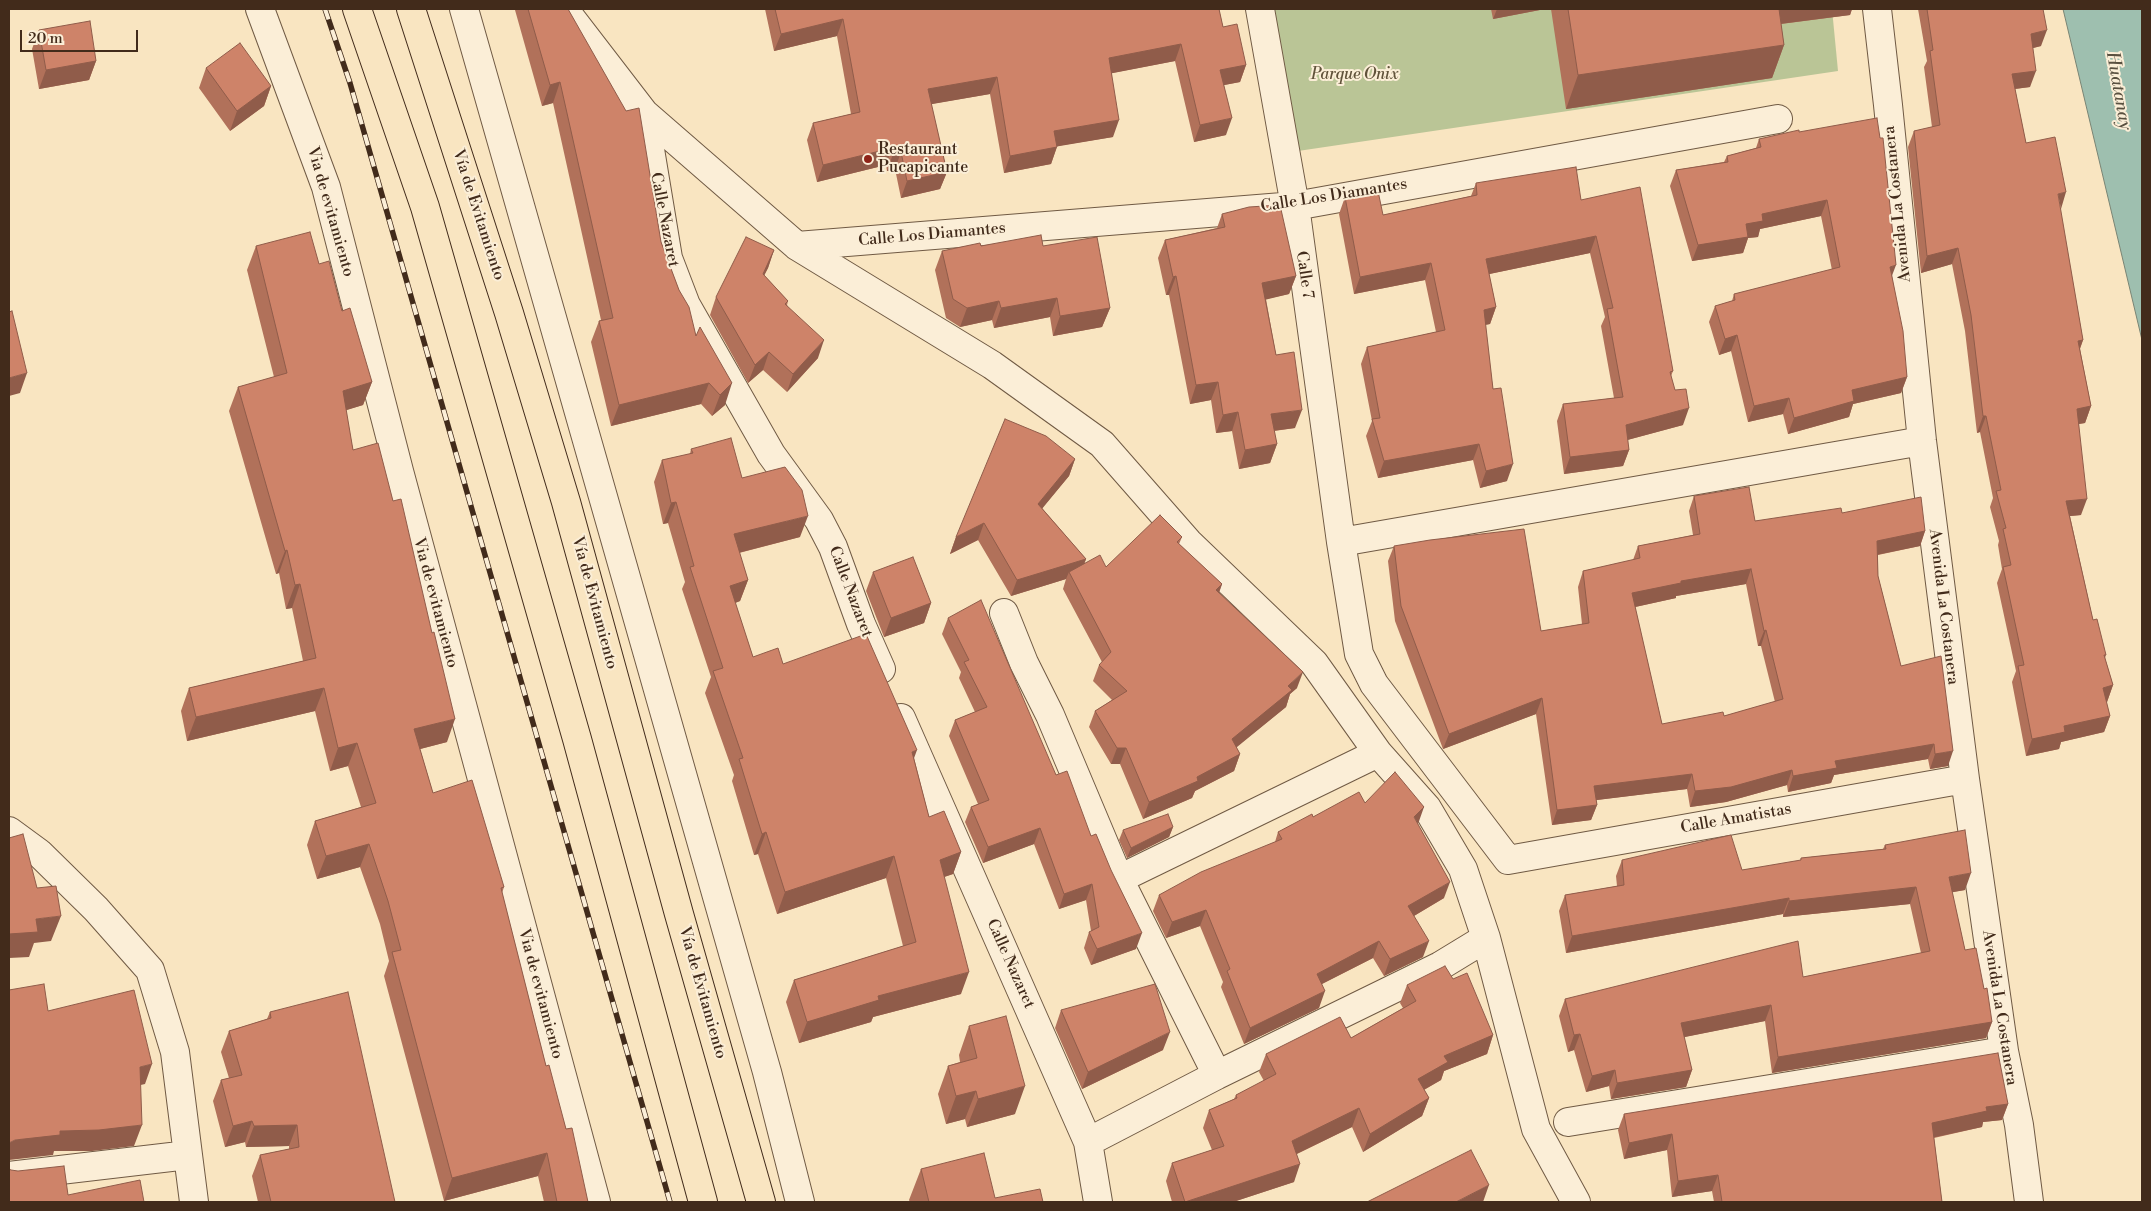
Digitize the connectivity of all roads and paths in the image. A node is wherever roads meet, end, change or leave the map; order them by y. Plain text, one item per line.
1 (260, 9) edge
2 (357, 9) edge
3 (411, 9) edge
4 (464, 9) edge
5 (564, 9) edge
6 (1260, 9) edge
7 (1877, 9) edge
8 (644, 113) junction
9 (1778, 119) dead end
10 (1294, 206) junction
11 (797, 246) junction
12 (1922, 441) junction
13 (1341, 542) junction
14 (1004, 613) dead end
15 (1378, 753) junction
16 (1965, 779) junction
17 (9, 831) edge
18 (1508, 860) joint
19 (1119, 879) junction
20 (1486, 938) junction
21 (2004, 1051) junction
22 (1217, 1075) junction
23 (1568, 1122) dead end
24 (1088, 1142) junction
25 (188, 1155) junction
26 (9, 1176) edge
27 (194, 1202) edge
28 (596, 1202) edge
29 (703, 1202) edge
30 (761, 1202) edge
31 (800, 1202) edge
32 (1098, 1202) edge
33 (1576, 1202) edge
34 (2029, 1202) edge

1 - 28 street, Via de evitamiento
2 - 29 highway
3 - 30 highway, Vía de Evitamiento
4 - 31 street
5 - 8 street, Calle Nazaret
6 - 10 street, Calle 7
7 - 12 street, Avenida La Costanera
8 - 11 street
8 - 24 street, Calle Nazaret
9 - 10 street, Calle Los Diamantes
10 - 11 street, Calle Los Diamantes
10 - 13 street, Calle 7
11 - 15 street
12 - 13 street
12 - 16 street, Avenida La Costanera
13 - 18 street, Calle 7
14 - 19 street
15 - 19 street
15 - 20 street
16 - 18 street, Calle Amatistas
16 - 21 street, Avenida La Costanera
17 - 25 street
19 - 22 street
20 - 22 street
20 - 33 street
21 - 23 street
21 - 34 street, Avenida La Costanera
22 - 24 street
24 - 32 street, Calle Nazaret
25 - 26 street
25 - 27 street

